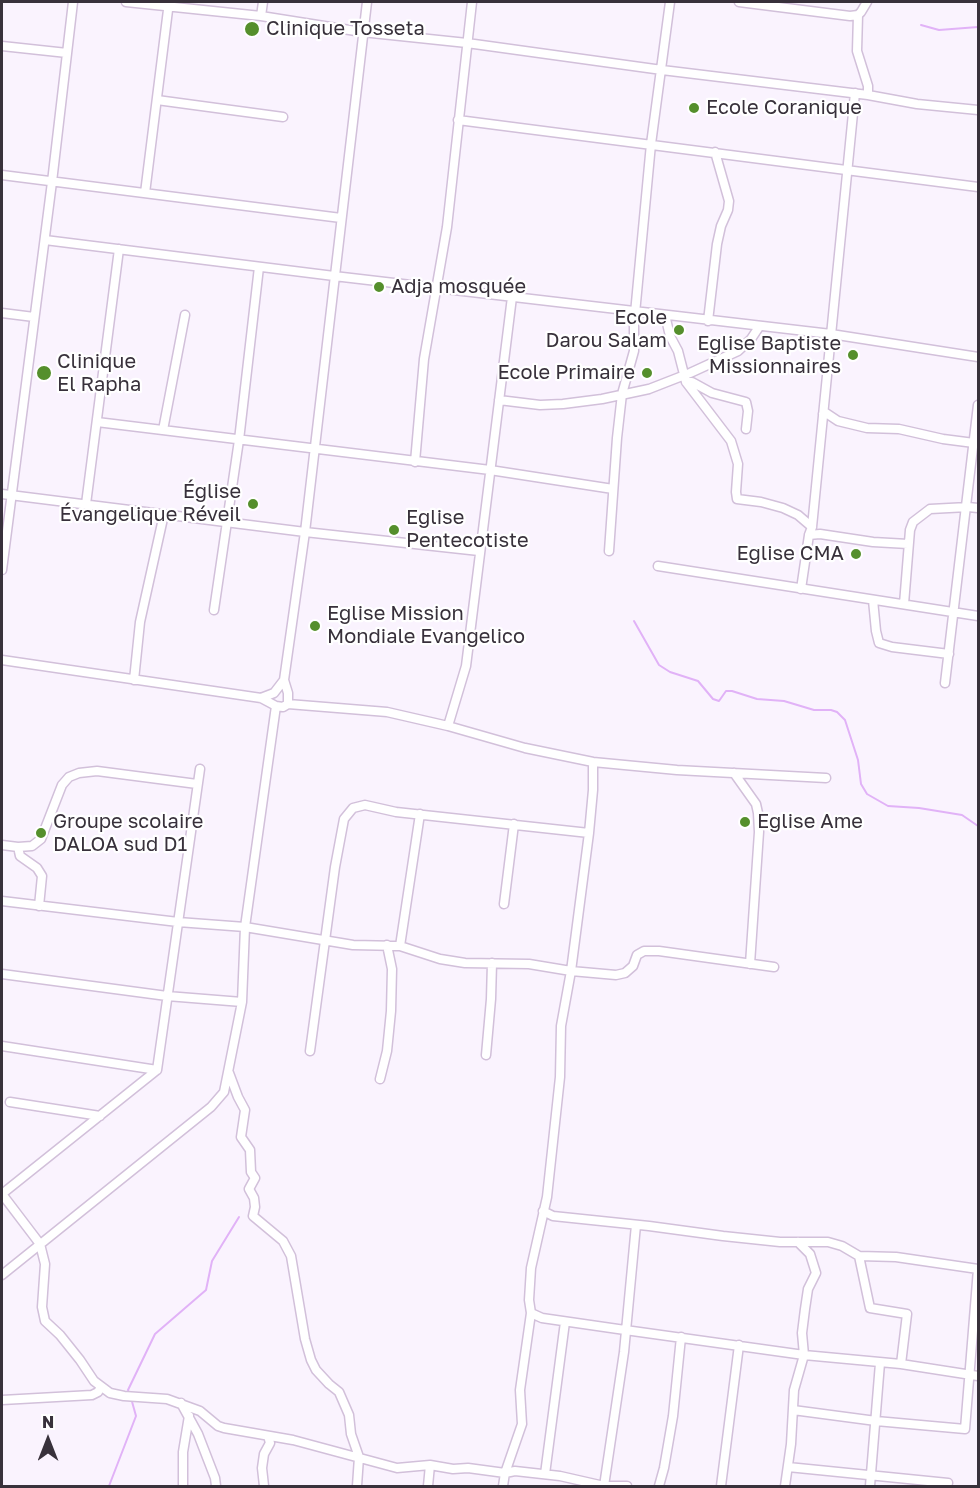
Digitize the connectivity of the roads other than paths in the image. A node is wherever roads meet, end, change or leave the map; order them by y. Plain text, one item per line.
1 (73, 2) edge
2 (126, 2) edge
3 (263, 2) edge
4 (367, 2) edge
5 (472, 2) edge
6 (670, 2) edge
7 (739, 2) edge
8 (750, 2) edge
9 (867, 2) edge
10 (169, 3) edge
11 (858, 15) junction
12 (261, 16) junction
13 (362, 32) junction
14 (467, 43) junction
15 (2, 46) edge
16 (67, 53) junction
17 (662, 70) junction
18 (855, 93) junction
19 (868, 94) junction
20 (157, 100) junction
21 (978, 110) edge
22 (283, 117) dead end
23 (459, 120) junction
24 (651, 144) junction
25 (715, 152) junction
26 (847, 169) junction
27 (2, 175) edge
28 (52, 182) junction
29 (978, 188) edge
30 (145, 193) junction
31 (341, 218) junction
32 (45, 240) junction
33 (119, 249) junction
34 (259, 267) junction
35 (334, 276) junction
36 (436, 287) junction
37 (512, 297) junction
38 (636, 311) junction
39 (2, 313) edge
40 (185, 315) dead end
41 (665, 315) junction
42 (34, 317) junction
43 (708, 321) junction
44 (759, 327) junction
45 (831, 334) junction
46 (978, 357) edge
47 (685, 379) junction
48 (622, 394) junction
49 (499, 400) junction
50 (978, 405) edge
51 (823, 414) junction
52 (97, 422) junction
53 (746, 429) dead end
54 (163, 430) junction
55 (239, 440) junction
56 (974, 443) junction
57 (315, 450) junction
58 (415, 462) junction
59 (490, 470) junction
60 (613, 489) junction
61 (2, 494) edge
62 (11, 495) junction
63 (86, 504) junction
64 (966, 507) junction
65 (978, 508) edge
66 (164, 514) junction
67 (228, 522) junction
68 (811, 531) junction
69 (305, 532) junction
70 (908, 544) junction
71 (479, 551) junction
72 (609, 551) dead end
73 (658, 566) dead end
74 (2, 570) edge
75 (801, 589) junction
76 (873, 600) junction
77 (904, 604) junction
78 (214, 610) dead end
79 (954, 612) junction
80 (978, 616) edge
81 (949, 654) junction
82 (2, 660) edge
83 (134, 680) junction
84 (284, 680) junction
85 (945, 683) dead end
86 (261, 698) junction
87 (288, 704) junction
88 (276, 706) junction
89 (448, 726) junction
90 (593, 762) junction
91 (200, 769) dead end
92 (734, 773) junction
93 (826, 778) dead end
94 (197, 784) junction
95 (420, 814) junction
96 (513, 824) junction
97 (589, 833) junction
98 (2, 845) edge
99 (18, 847) junction
100 (2, 901) edge
101 (504, 904) dead end
102 (39, 906) junction
103 (178, 922) junction
104 (245, 927) junction
105 (326, 939) junction
106 (387, 945) junction
107 (400, 946) junction
108 (492, 963) junction
109 (750, 964) junction
110 (774, 967) dead end
111 (571, 971) junction
112 (2, 974) edge
113 (167, 996) junction
114 (242, 1002) junction
115 (2, 1046) edge
116 (310, 1051) dead end
117 (486, 1055) dead end
118 (157, 1070) junction
119 (228, 1072) junction
120 (380, 1079) dead end
121 (10, 1102) dead end
122 (100, 1116) junction
123 (2, 1194) edge
124 (543, 1211) junction
125 (636, 1225) junction
126 (798, 1242) junction
127 (40, 1244) junction
128 (859, 1256) junction
129 (2, 1275) edge
130 (531, 1313) junction
131 (565, 1322) junction
132 (625, 1330) junction
133 (681, 1337) junction
134 (739, 1345) junction
135 (804, 1354) junction
136 (880, 1363) junction
137 (901, 1364) junction
138 (975, 1376) edge
139 (100, 1387) junction
140 (2, 1400) edge
141 (180, 1403) junction
142 (793, 1410) junction
143 (189, 1416) junction
144 (876, 1421) junction
145 (268, 1436) junction
146 (359, 1457) junction
147 (430, 1466) junction
148 (788, 1467) junction
149 (504, 1473) junction
150 (545, 1474) junction
151 (871, 1476) junction
152 (948, 1484) dead end
153 (183, 1486) edge
154 (216, 1486) edge
155 (264, 1486) edge
156 (357, 1486) edge
157 (428, 1486) edge
158 (503, 1486) edge
159 (604, 1486) edge
160 (627, 1486) edge
161 (659, 1486) edge
162 (722, 1486) edge
163 (785, 1486) edge
164 (870, 1486) edge

1 - 16 street
2 - 10 street
3 - 12 street
4 - 13 street
5 - 14 street
6 - 17 street
7 - 8 street
8 - 11 street
9 - 11 street
10 - 12 street
10 - 20 street
11 - 19 street
12 - 13 street
13 - 14 street
13 - 31 street
14 - 17 street
14 - 23 street
15 - 16 street
16 - 28 street
17 - 18 street
17 - 24 street
18 - 19 street
18 - 26 street
19 - 21 street
20 - 22 street
20 - 30 street
23 - 24 street
23 - 36 street
24 - 25 street
24 - 38 street
25 - 26 street
25 - 43 street
26 - 29 street
26 - 45 street
27 - 28 street
28 - 30 street
28 - 32 street
30 - 31 street
31 - 35 street
32 - 33 street
32 - 42 street
33 - 34 street
33 - 52 street
34 - 35 street
34 - 55 street
35 - 36 street
35 - 57 street
36 - 37 street
36 - 58 street
37 - 38 street
37 - 49 street
38 - 41 street
38 - 48 street
39 - 42 street
40 - 54 street
41 - 43 street
41 - 47 street
42 - 62 street
43 - 44 street
44 - 45 street
44 - 47 street
45 - 46 street
45 - 51 street
47 - 48 street
47 - 53 street
47 - 68 street
48 - 49 street
48 - 60 street
49 - 59 street
50 - 56 street
51 - 56 street
51 - 68 street
52 - 54 street
52 - 63 street
54 - 55 street
55 - 57 street
55 - 67 street
56 - 64 street
57 - 58 street
57 - 69 street
58 - 59 street
59 - 60 street
59 - 71 street
60 - 72 street
61 - 62 street
62 - 63 street
62 - 74 street
63 - 66 street
64 - 65 street
64 - 70 street
64 - 79 street
66 - 67 street
66 - 83 street
67 - 69 street
67 - 78 street
68 - 70 street
68 - 75 street
69 - 71 street
69 - 84 street
70 - 77 street
71 - 89 street
73 - 75 street
75 - 76 street
76 - 77 street
76 - 81 street
77 - 79 street
79 - 80 street
79 - 81 street
81 - 85 street
82 - 83 street
83 - 86 street
84 - 86 street
84 - 87 street
86 - 88 street
87 - 88 street
87 - 89 street
88 - 104 street
89 - 90 street
90 - 92 street
90 - 97 street
91 - 94 street
92 - 93 street
92 - 109 street
94 - 99 street
94 - 103 street
95 - 96 street
95 - 105 street
95 - 107 street
96 - 97 street
96 - 101 street
97 - 111 street
98 - 99 street
99 - 102 street
100 - 102 street
102 - 103 street
103 - 104 street
103 - 113 street
104 - 105 street
104 - 114 street
105 - 106 street
105 - 116 street
106 - 107 street
106 - 120 street
107 - 108 street
108 - 111 street
108 - 117 street
109 - 110 street
109 - 111 street
111 - 124 street
112 - 113 street
113 - 114 street
113 - 118 street
114 - 119 street
115 - 118 street
118 - 122 street
119 - 127 street
119 - 146 street
121 - 122 street
122 - 123 street
123 - 127 street
124 - 125 street
124 - 130 street
125 - 126 street
125 - 132 street
126 - 128 street
126 - 135 street
127 - 129 street
127 - 139 street
128 - 137 street
128 - 138 street
130 - 131 street
130 - 149 street
131 - 132 street
131 - 150 street
132 - 133 street
132 - 159 street
133 - 134 street
133 - 161 street
134 - 135 street
134 - 162 street
135 - 136 street
135 - 142 street
136 - 137 street
136 - 144 street
137 - 138 street
138 - 144 street
139 - 140 street
139 - 141 street
141 - 143 street
141 - 145 street
142 - 144 street
142 - 148 street
143 - 153 street
143 - 154 street
144 - 151 street
145 - 146 street
145 - 155 street
146 - 147 street
146 - 156 street
147 - 149 street
147 - 157 street
148 - 151 street
148 - 163 street
149 - 150 street
149 - 158 street
150 - 159 street
151 - 152 street
151 - 164 street
159 - 160 street

